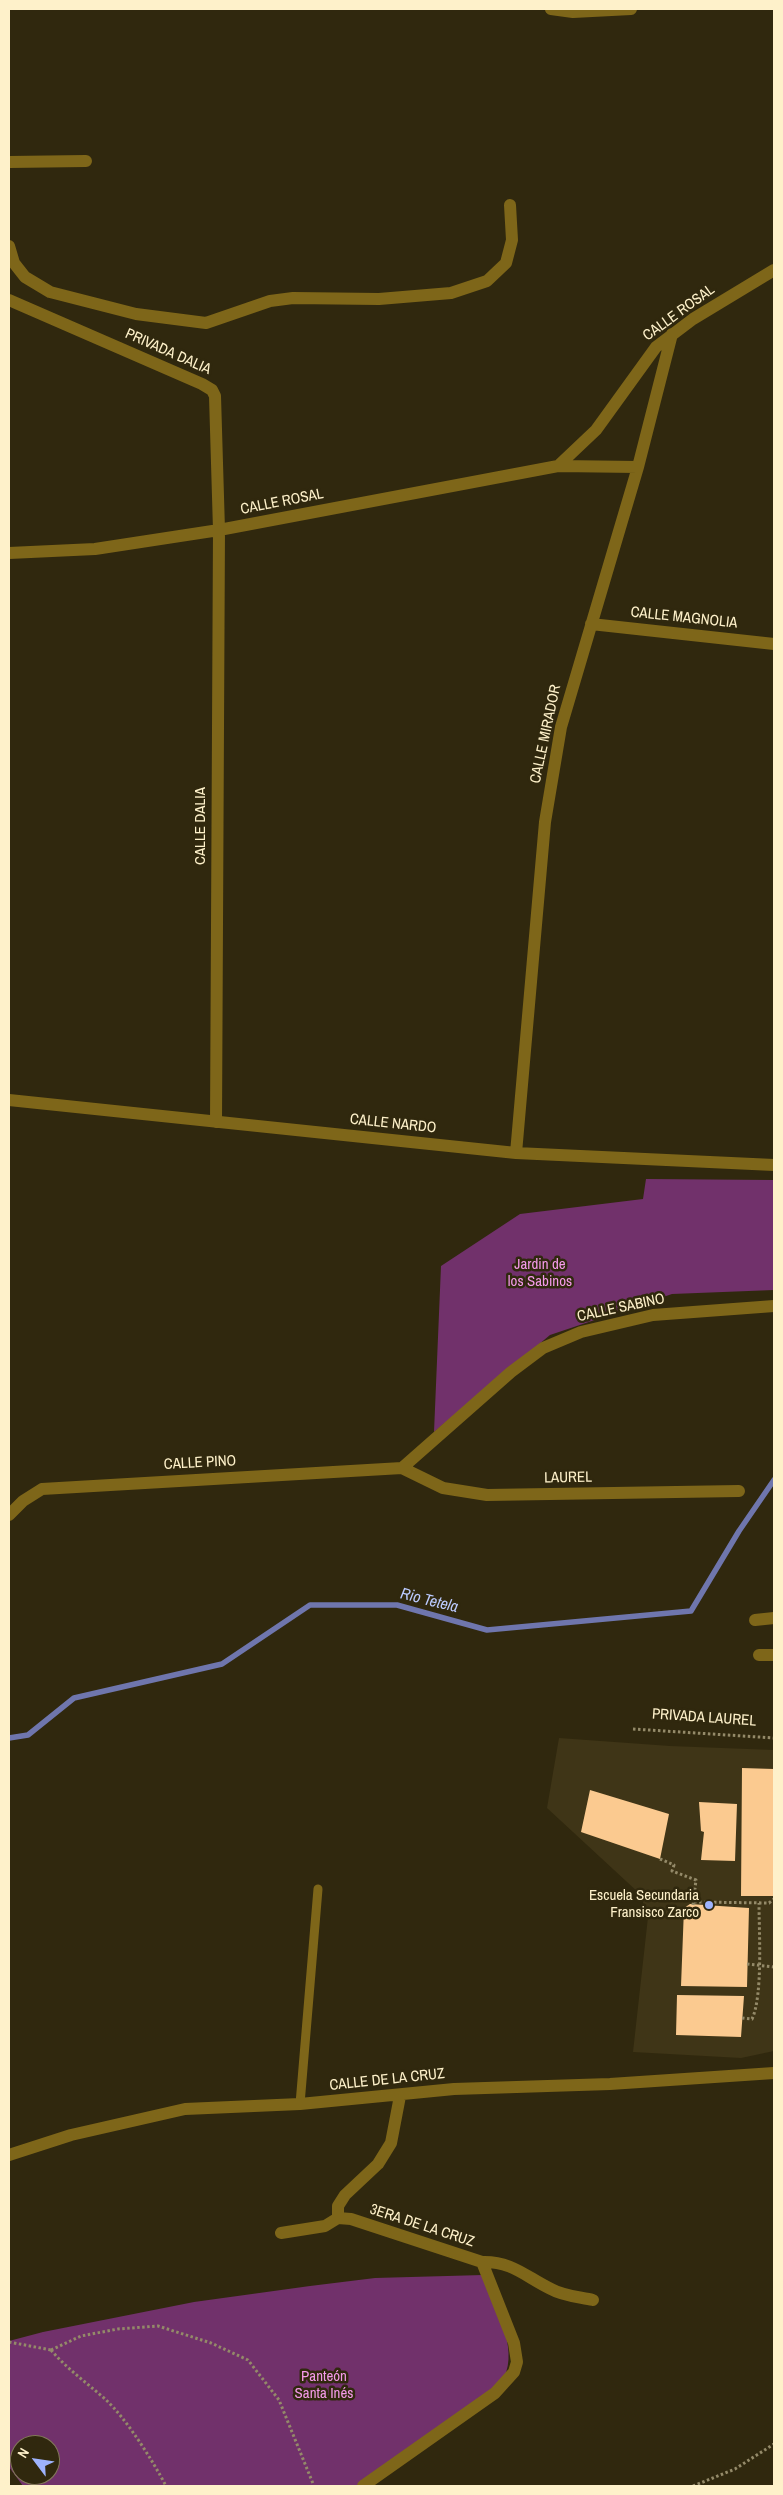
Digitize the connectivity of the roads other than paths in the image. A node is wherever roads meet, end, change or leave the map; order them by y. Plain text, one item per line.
1 (551, 9) edge
2 (631, 9) edge
3 (86, 161) dead end
4 (9, 162) edge
5 (510, 205) dead end
6 (9, 246) edge
7 (11, 264) edge
8 (774, 270) edge
9 (9, 300) edge
10 (672, 334) junction
11 (558, 466) junction
12 (638, 467) junction
13 (219, 530) junction
14 (9, 553) edge
15 (590, 624) junction
16 (774, 644) edge
17 (9, 1100) edge
18 (216, 1122) junction
19 (516, 1154) junction
20 (774, 1165) edge
21 (774, 1306) edge
22 (402, 1468) junction
23 (739, 1492) dead end
24 (9, 1515) edge
25 (774, 1618) edge
26 (755, 1620) dead end
27 (760, 1655) dead end
28 (774, 1655) edge
29 (318, 1889) dead end
30 (774, 2073) edge
31 (400, 2096) junction
32 (300, 2104) junction
33 (9, 2155) edge
34 (338, 2218) junction
35 (281, 2233) dead end
36 (482, 2262) junction
37 (593, 2300) dead end
38 (364, 2486) edge

1 - 2 street
3 - 4 street
5 - 7 street
6 - 7 street
8 - 10 street, CALLE ROSAL
9 - 13 street, PRIVADA DALIA
10 - 11 street, CALLE ROSAL
10 - 12 street, CALLE MIRADOR
11 - 12 street, CALLE ROSAL
11 - 13 street, CALLE ROSAL
12 - 15 street, CALLE MIRADOR
13 - 14 street, CALLE ROSAL
13 - 18 street, CALLE DALIA
15 - 16 street, CALLE MAGNOLIA
15 - 19 street, CALLE MIRADOR
17 - 18 street, CALLE NARDO
18 - 19 street, CALLE NARDO
19 - 20 street, CALLE NARDO
21 - 22 street, CALLE SABINO
22 - 23 street, LAUREL
22 - 24 street, CALLE PINO
25 - 26 street
27 - 28 street
29 - 32 lane
30 - 31 street, CALLE DE LA CRUZ
31 - 32 street, CALLE DE LA CRUZ
31 - 34 street, 3ERA DE LA CRUZ
32 - 33 street, CALLE DE LA CRUZ
34 - 35 street
34 - 36 street, 3ERA DE LA CRUZ
36 - 37 street, 3ERA DE LA CRUZ
36 - 38 street, 3ERA DE LA CRUZ

